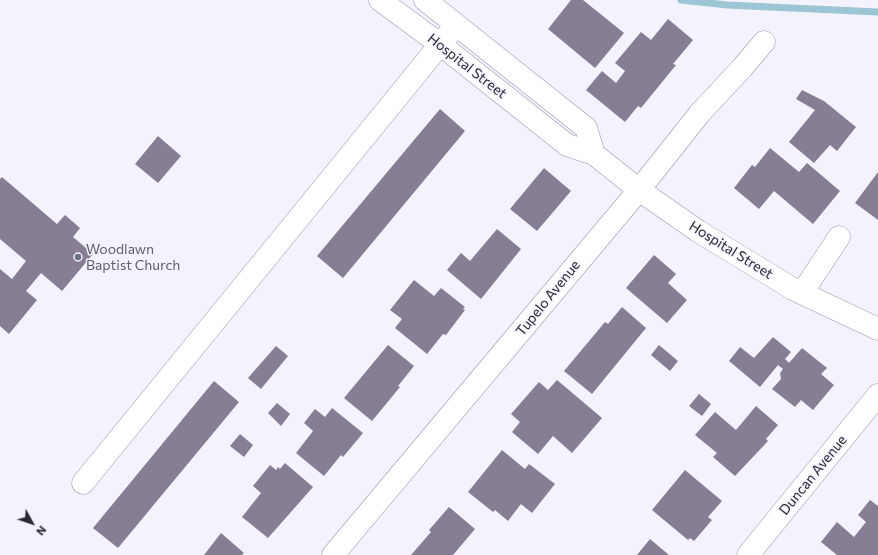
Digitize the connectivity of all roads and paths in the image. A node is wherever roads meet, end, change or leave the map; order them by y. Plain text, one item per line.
1 (380, 0) edge
2 (425, 0) edge
3 (456, 25) junction
4 (764, 42) dead end
5 (441, 45) junction
6 (594, 154) junction
7 (639, 190) junction
8 (839, 237) dead end
9 (802, 293) junction
10 (876, 324) edge
11 (878, 395) edge
12 (84, 483) dead end
13 (333, 555) edge
14 (748, 555) edge

1 - 5 street, Hospital Street
2 - 3 street, Hospital Street
3 - 5 street
3 - 6 street, Hospital Street
4 - 7 street, Tupelo Avenue
5 - 6 street, Hospital Street
5 - 12 street
6 - 7 street, Hospital Street
7 - 9 street, Hospital Street
7 - 13 street, Tupelo Avenue
8 - 9 street
9 - 10 street, Hospital Street
11 - 14 street, Duncan Avenue

